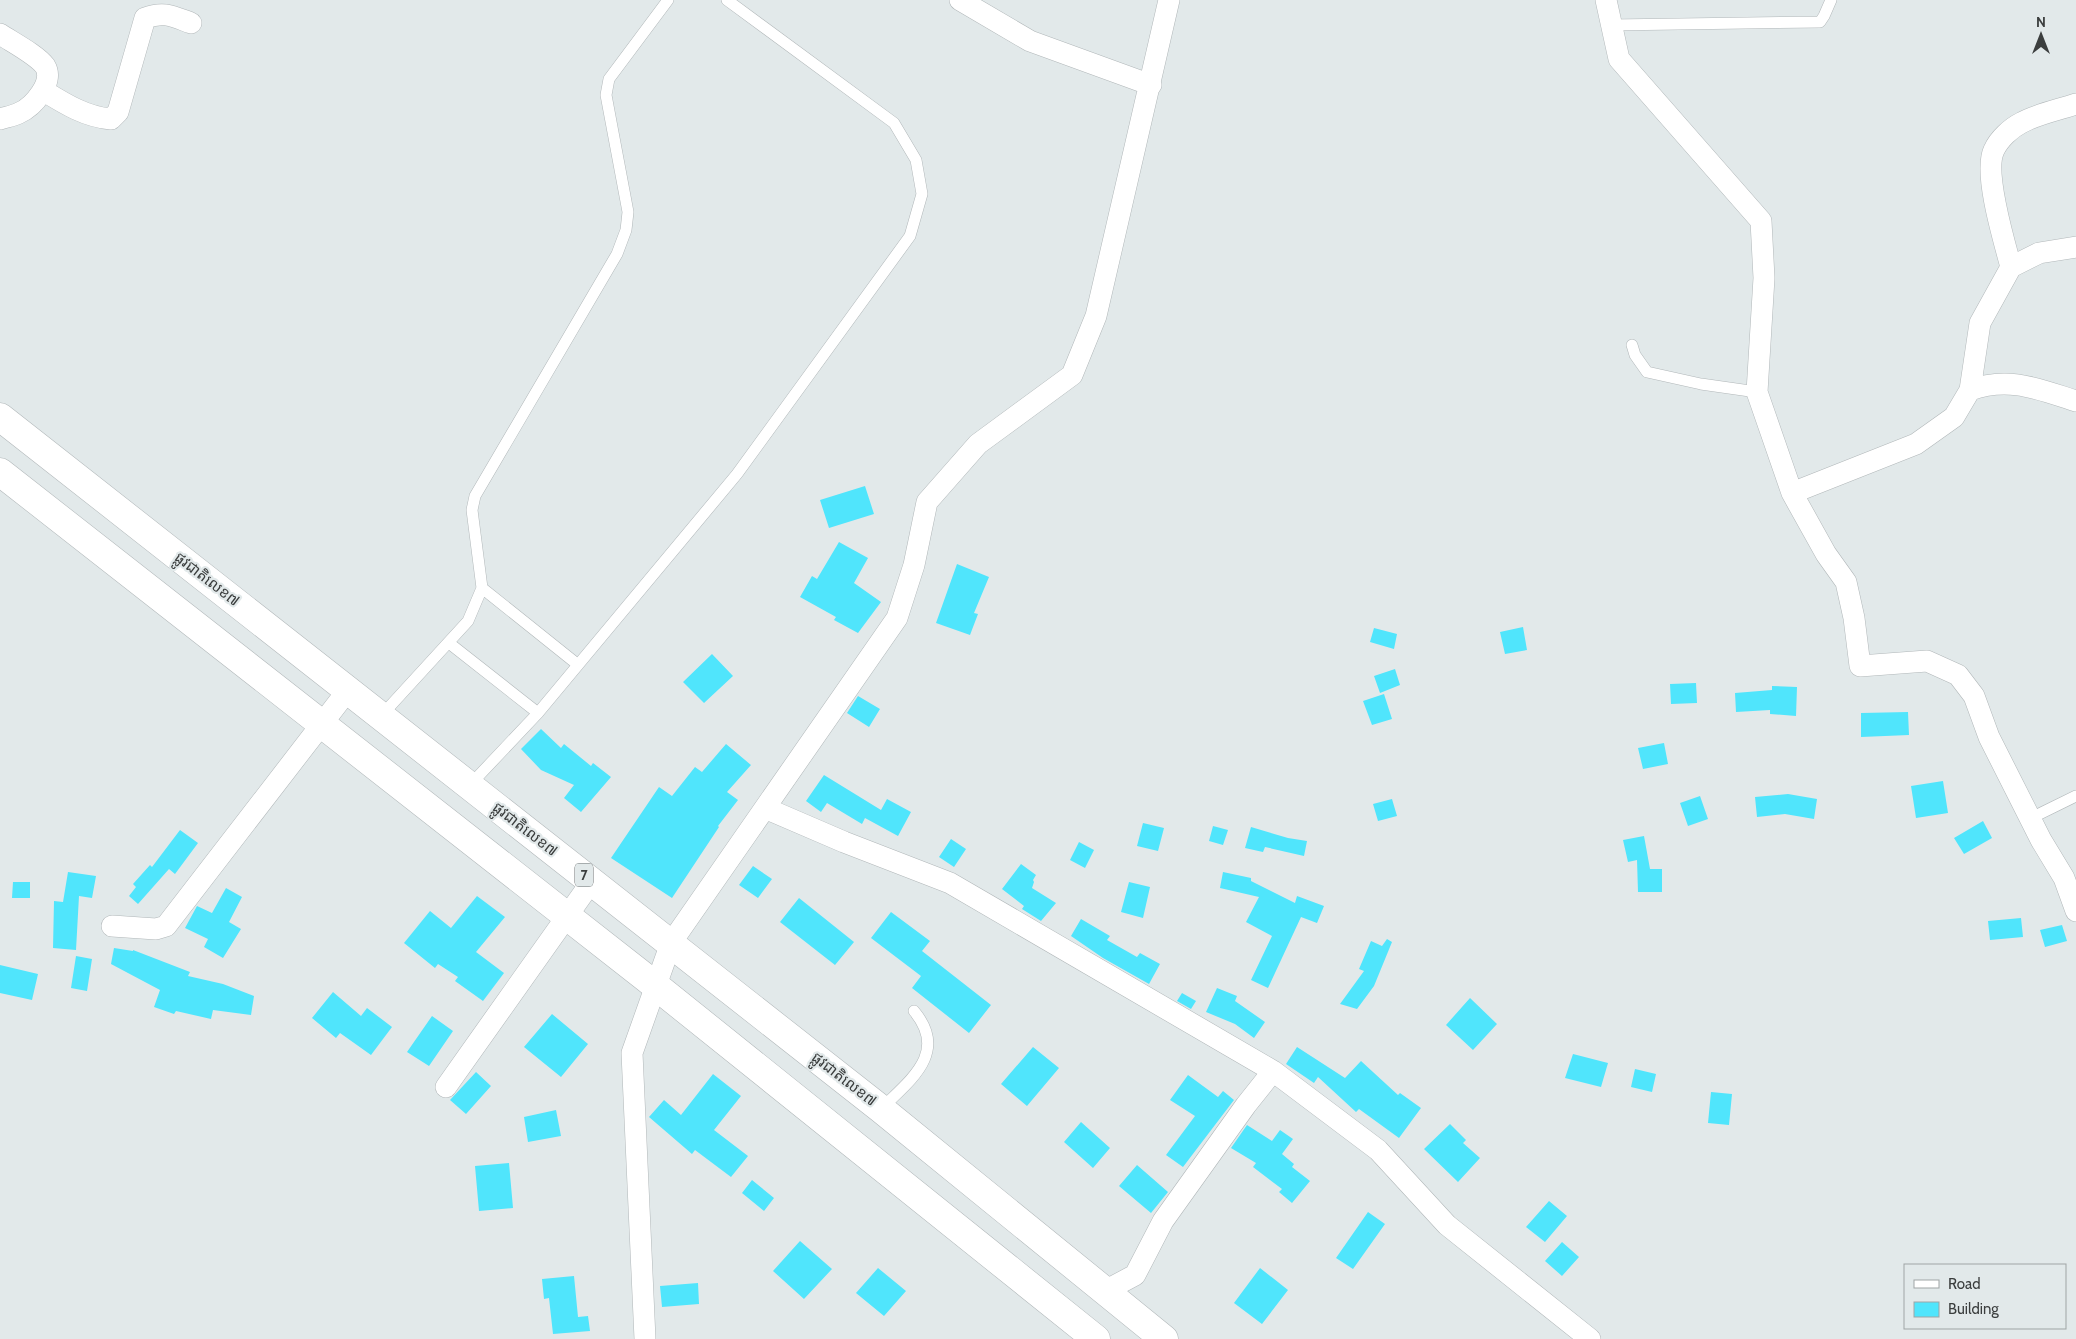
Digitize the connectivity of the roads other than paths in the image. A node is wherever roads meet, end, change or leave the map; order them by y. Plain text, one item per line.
1 (668, 0) edge
2 (727, 0) edge
3 (960, 0) edge
4 (1170, 0) edge
5 (1606, 0) edge
6 (1831, 0) edge
7 (190, 24) dead end
8 (1612, 25) junction
9 (0, 34) edge
10 (1151, 85) junction
11 (44, 91) junction
12 (2076, 104) edge
13 (0, 119) edge
14 (2076, 247) edge
15 (2011, 267) junction
16 (1632, 345) dead end
17 (1970, 390) junction
18 (1757, 392) junction
19 (2076, 401) edge
20 (0, 417) edge
21 (0, 472) edge
22 (1792, 493) junction
23 (482, 588) junction
24 (449, 643) junction
25 (578, 664) junction
26 (348, 690) junction
27 (538, 713) junction
28 (381, 716) junction
29 (469, 786) junction
30 (2076, 796) edge
31 (765, 808) junction
32 (2030, 818) junction
33 (592, 881) junction
34 (2076, 911) edge
35 (112, 926) dead end
36 (671, 943) junction
37 (914, 1011) dead end
38 (1273, 1072) junction
39 (446, 1087) dead end
40 (882, 1109) junction
41 (1105, 1291) junction
42 (645, 1339) edge
43 (1096, 1339) edge
44 (1164, 1339) edge
45 (1590, 1339) edge

1 - 23 lane
2 - 25 lane
3 - 10 street
4 - 10 street
5 - 8 street
6 - 8 lane
7 - 11 street
8 - 18 street
9 - 11 street
10 - 31 street
11 - 13 street
12 - 15 street
14 - 15 street
15 - 17 street
16 - 18 lane
17 - 19 street
17 - 22 street
18 - 22 street
20 - 26 highway, ផ្លូវជាតិលេខ៧ / 7
21 - 43 highway
22 - 32 street
23 - 24 lane
23 - 25 lane
24 - 27 lane
24 - 28 lane
25 - 27 lane
26 - 28 highway, ផ្លូវជាតិលេខ៧ / 7
26 - 35 street
27 - 29 lane
28 - 29 highway, ផ្លូវជាតិលេខ៧ / 7
29 - 33 highway, ផ្លូវជាតិលេខ៧ / 7
30 - 32 lane
31 - 36 street
31 - 38 street
32 - 34 street
33 - 36 highway, ផ្លូវជាតិលេខ៧ / 7
33 - 39 street
36 - 40 highway, ផ្លូវជាតិលេខ៧ / 7
36 - 42 street
37 - 40 lane
38 - 41 street
38 - 45 street
40 - 41 highway, ផ្លូវជាតិលេខ៧ / 7
41 - 44 highway, ផ្លូវជាតិលេខ៧ / 7

